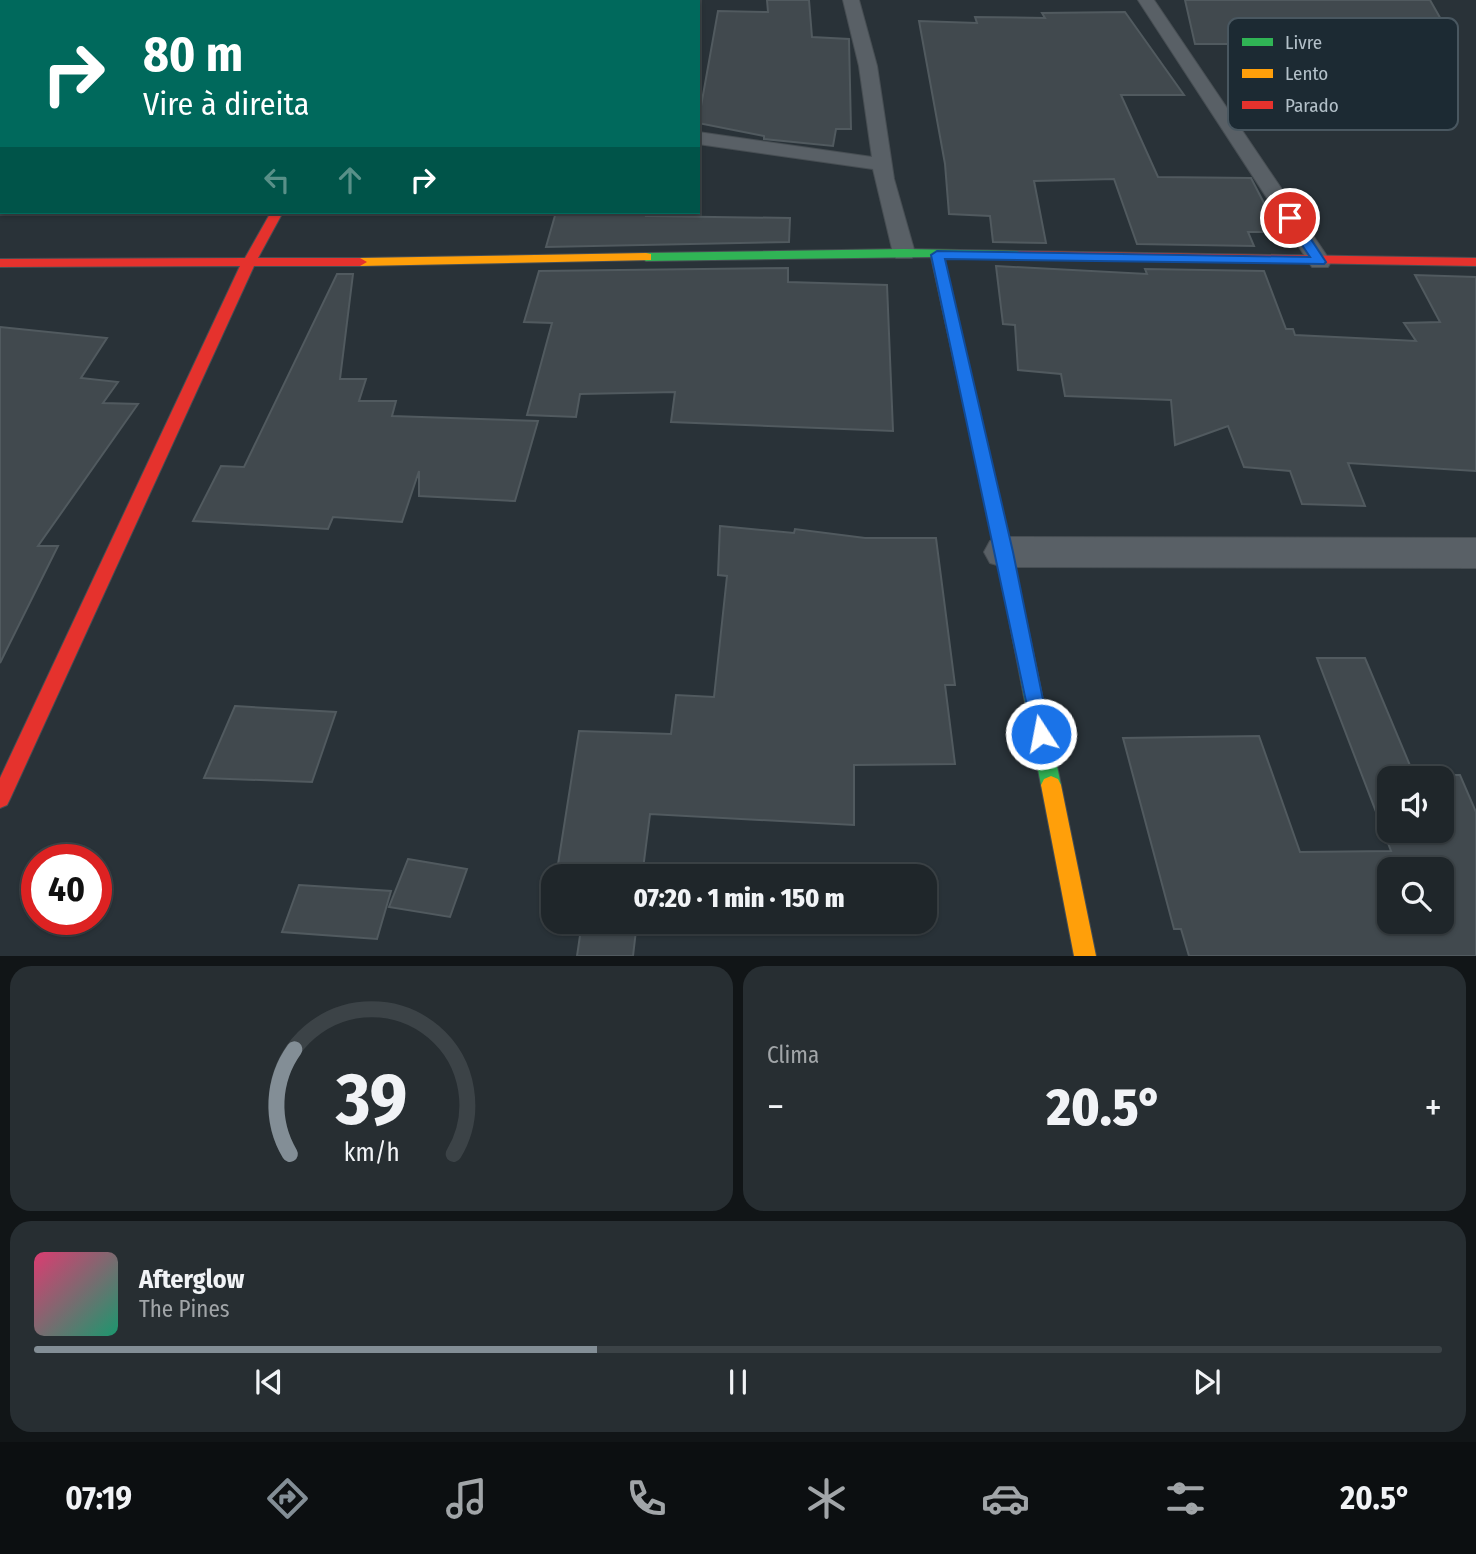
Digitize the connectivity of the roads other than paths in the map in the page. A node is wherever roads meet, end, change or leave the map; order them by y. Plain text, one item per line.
1 (851, 0) edge
2 (1146, 0) edge
3 (1228, 123) edge
4 (1232, 130) edge
5 (700, 138) edge
6 (883, 164) junction
7 (276, 214) edge
8 (904, 253) junction
9 (937, 255) junction
10 (1320, 262) junction
11 (1476, 262) edge
12 (0, 263) edge
13 (248, 264) junction
14 (1004, 552) junction
15 (1476, 553) edge
16 (0, 799) edge
17 (1086, 956) edge

1 - 6 lane
2 - 3 lane
4 - 10 lane
5 - 6 lane
6 - 8 lane
7 - 13 street
8 - 9 street
8 - 13 street
9 - 10 street
9 - 14 street
10 - 11 street
12 - 13 street
13 - 16 street
14 - 15 street
14 - 17 street

